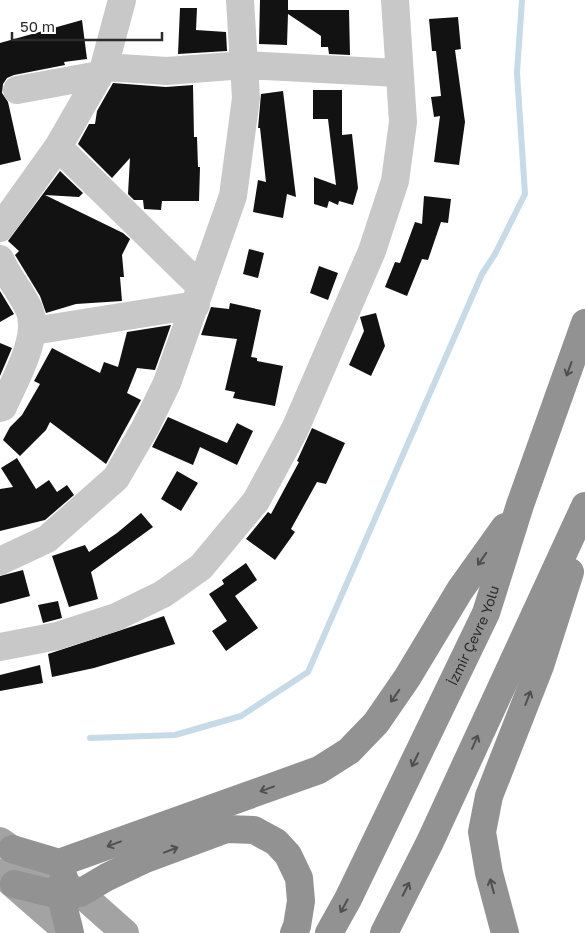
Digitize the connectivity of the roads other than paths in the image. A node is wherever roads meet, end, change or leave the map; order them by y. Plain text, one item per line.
1 (122, 0) edge
2 (240, 0) edge
3 (395, 0) edge
4 (244, 66) junction
5 (102, 71) junction
6 (399, 73) junction
7 (16, 90) dead end
8 (58, 148) junction
9 (0, 228) edge
10 (0, 259) edge
11 (198, 296) junction
12 (585, 323) edge
13 (33, 330) junction
14 (0, 408) edge
15 (520, 505) junction
16 (585, 506) edge
17 (585, 522) edge
18 (0, 562) edge
19 (0, 647) edge
20 (82, 856) junction
21 (6, 862) edge
22 (74, 893) junction
23 (69, 933) edge
24 (125, 933) edge
25 (294, 933) edge
26 (329, 933) edge
27 (384, 933) edge
28 (505, 933) edge

1 - 5 street
2 - 4 street
3 - 6 street
4 - 5 street
4 - 6 street
4 - 11 street
5 - 7 street
5 - 8 street
6 - 19 street
8 - 9 street
8 - 11 street
10 - 13 street
11 - 13 street
11 - 18 street
12 -> 15 highway, İzmir Çevre Yolu
13 - 14 street
15 -> 20 highway
15 -> 26 highway, İzmir Çevre Yolu
27 -> 16 highway
28 -> 17 highway
20 - 21 highway
20 - 22 highway
21 - 22 main road
21 - 23 main road
22 - 23 highway
22 - 24 main road
22 -> 25 highway

